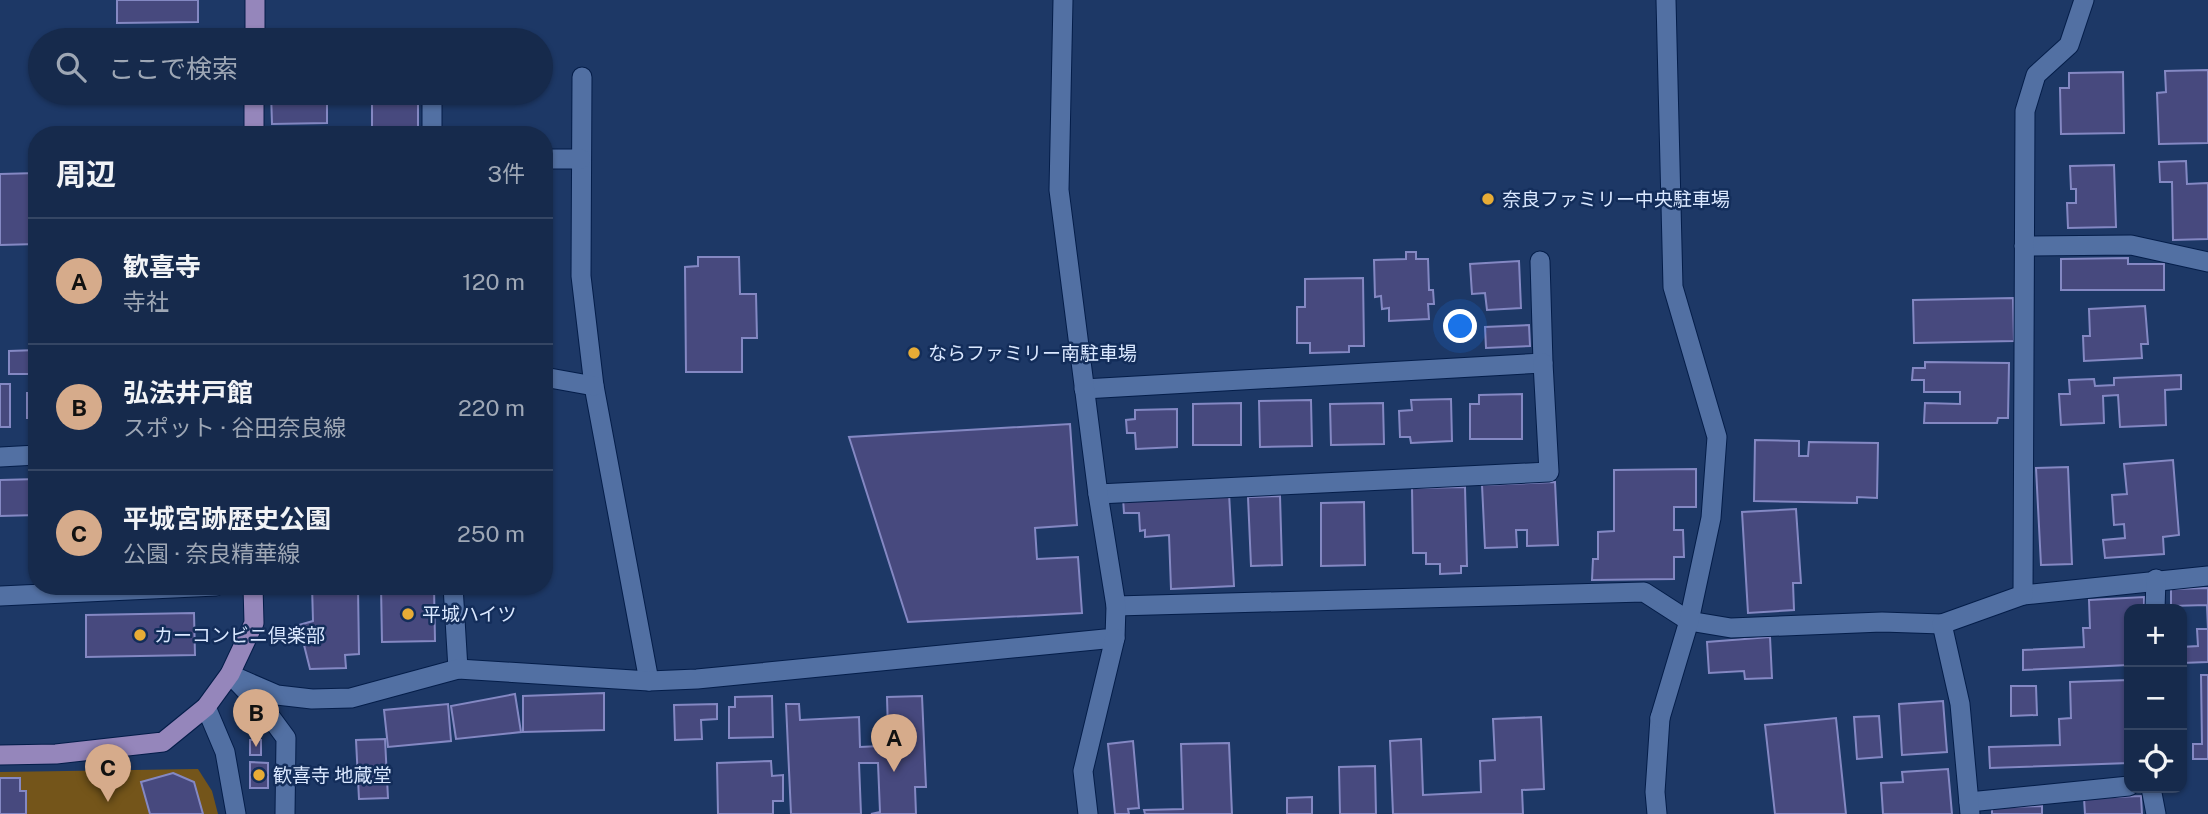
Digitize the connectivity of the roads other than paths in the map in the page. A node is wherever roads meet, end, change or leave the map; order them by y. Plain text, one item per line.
1 (255, 0) edge
2 (1063, 0) edge
3 (1666, 0) edge
4 (2084, 0) edge
5 (255, 28) edge
6 (582, 77) dead end
7 (254, 105) edge
8 (432, 105) edge
9 (254, 126) edge
10 (432, 126) edge
11 (553, 159) edge
12 (581, 159) junction
13 (2024, 246) junction
14 (1540, 261) dead end
15 (2208, 262) edge
16 (1543, 363) junction
17 (553, 379) edge
18 (594, 386) junction
19 (1084, 389) junction
20 (28, 455) edge
21 (0, 457) edge
22 (1098, 494) junction
23 (2208, 576) edge
24 (2156, 579) junction
25 (28, 595) edge
26 (253, 595) edge
27 (454, 595) edge
28 (2023, 595) junction
29 (0, 596) edge
30 (2155, 604) edge
31 (1116, 606) junction
32 (1689, 621) junction
33 (1942, 624) junction
34 (1115, 638) junction
35 (458, 669) junction
36 (230, 674) junction
37 (649, 681) junction
38 (206, 707) junction
39 (0, 755) edge
40 (2124, 787) edge
41 (2152, 793) edge
42 (1969, 808) edge
43 (236, 814) edge
44 (285, 814) edge
45 (1088, 814) edge
46 (1657, 814) edge
47 (2156, 814) edge

1 - 5 main road
2 - 19 street
3 - 32 street
4 - 13 street
6 - 12 street
7 - 9 main road
8 - 10 street
11 - 12 street
12 - 18 street
13 - 15 street
13 - 28 street
14 - 16 street
16 - 19 street
16 - 22 street
17 - 18 street
18 - 37 street
19 - 22 street
20 - 21 street
22 - 31 street
23 - 24 street
24 - 28 street
24 - 30 street
25 - 29 street
26 - 36 main road
27 - 35 street
28 - 33 street
31 - 32 street
31 - 34 street
32 - 33 street
32 - 46 street
33 - 42 street
34 - 37 street
34 - 45 street
35 - 36 street
35 - 37 street
36 - 38 main road
36 - 44 street
38 - 39 main road
38 - 43 street
40 - 42 street
41 - 47 street

